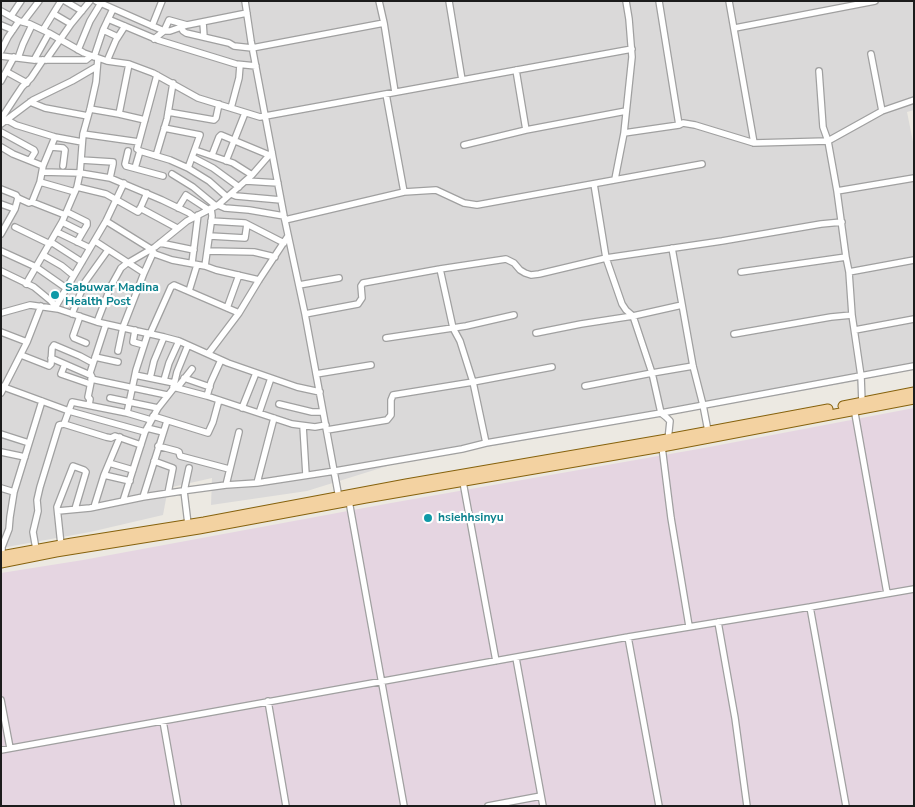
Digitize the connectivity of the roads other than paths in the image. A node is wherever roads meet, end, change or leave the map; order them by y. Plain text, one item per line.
1 (21, 1) edge
2 (39, 1) edge
3 (61, 1) edge
4 (65, 1) edge
5 (90, 1) edge
6 (162, 1) edge
7 (245, 1) edge
8 (380, 1) edge
9 (448, 1) edge
10 (626, 1) edge
11 (659, 1) edge
12 (729, 1) edge
13 (875, 1) edge
14 (99, 2) edge
15 (113, 9) junction
16 (1, 11) edge
17 (82, 11) junction
18 (247, 12) junction
19 (54, 14) junction
20 (11, 16) junction
21 (108, 19) junction
22 (21, 21) junction
23 (203, 22) junction
24 (384, 23) junction
25 (71, 24) junction
26 (1, 25) edge
27 (32, 25) junction
28 (125, 26) junction
29 (152, 26) junction
30 (184, 26) junction
31 (735, 28) junction
32 (13, 30) junction
33 (102, 30) junction
34 (164, 31) junction
35 (46, 32) junction
36 (118, 37) junction
37 (204, 37) junction
38 (154, 39) junction
39 (60, 40) junction
40 (3, 41) edge
41 (252, 48) junction
42 (632, 49) junction
43 (78, 50) junction
44 (1, 51) edge
45 (870, 54) dead end
46 (1, 56) edge
47 (94, 57) junction
48 (16, 58) junction
49 (34, 60) junction
50 (44, 60) junction
51 (107, 61) junction
52 (130, 64) junction
53 (240, 65) junction
54 (256, 66) junction
55 (96, 67) junction
56 (516, 70) junction
57 (819, 71) dead end
58 (6, 72) junction
59 (157, 74) junction
60 (462, 80) junction
61 (1, 81) edge
62 (27, 83) junction
63 (173, 83) junction
64 (395, 92) junction
65 (386, 94) junction
66 (914, 100) edge
67 (30, 102) junction
68 (219, 104) junction
69 (231, 108) junction
70 (90, 109) junction
71 (626, 111) junction
72 (882, 111) junction
73 (168, 112) junction
74 (245, 113) junction
75 (119, 114) junction
76 (88, 116) junction
77 (266, 116) junction
78 (145, 120) junction
79 (3, 121) edge
80 (678, 125) junction
81 (164, 128) junction
82 (526, 130) junction
83 (1, 132) edge
84 (624, 133) junction
85 (83, 134) junction
86 (55, 137) junction
87 (234, 140) junction
88 (828, 140) junction
89 (82, 142) junction
90 (139, 142) junction
91 (754, 142) junction
92 (464, 145) dead end
93 (1, 147) edge
94 (51, 147) junction
95 (140, 150) junction
96 (195, 150) junction
97 (128, 151) dead end
98 (271, 153) junction
99 (212, 155) junction
100 (156, 156) junction
101 (192, 157) junction
102 (30, 160) junction
103 (81, 160) junction
104 (226, 161) junction
105 (702, 164) dead end
106 (63, 166) dead end
107 (135, 168) junction
108 (188, 168) junction
109 (43, 169) junction
110 (80, 173) junction
111 (172, 174) dead end
112 (252, 175) junction
113 (163, 176) dead end
114 (110, 178) junction
115 (914, 178) edge
116 (614, 180) junction
117 (246, 181) junction
118 (40, 182) junction
119 (124, 183) junction
120 (278, 183) junction
121 (594, 184) junction
122 (239, 187) junction
123 (1, 189) edge
124 (76, 190) junction
125 (837, 191) junction
126 (404, 192) junction
127 (148, 193) junction
128 (229, 196) junction
129 (18, 198) junction
130 (116, 200) junction
131 (281, 200) junction
132 (32, 202) junction
133 (1, 204) edge
134 (214, 207) junction
135 (140, 208) junction
136 (178, 208) junction
137 (15, 209) junction
138 (66, 214) junction
139 (196, 216) junction
140 (1, 217) edge
141 (284, 218) junction
142 (9, 220) junction
143 (106, 221) junction
144 (211, 221) junction
145 (62, 222) junction
146 (842, 222) junction
147 (247, 224) junction
148 (16, 227) dead end
149 (177, 228) junction
150 (57, 232) junction
151 (82, 232) junction
152 (1, 234) edge
153 (210, 236) junction
154 (288, 236) junction
155 (94, 241) junction
156 (77, 242) junction
157 (50, 243) junction
158 (160, 243) junction
159 (284, 243) junction
160 (90, 248) junction
161 (672, 248) junction
162 (1, 250) edge
163 (108, 250) junction
164 (194, 250) junction
165 (152, 251) junction
166 (208, 251) junction
167 (43, 255) junction
168 (275, 257) junction
169 (846, 257) junction
170 (606, 258) junction
171 (914, 260) edge
172 (82, 262) junction
173 (128, 263) junction
174 (195, 264) junction
175 (206, 266) junction
176 (36, 267) junction
177 (440, 269) junction
178 (741, 272) dead end
179 (849, 272) junction
180 (2, 273) edge
181 (144, 273) junction
182 (74, 275) junction
183 (239, 275) junction
184 (339, 278) dead end
185 (259, 280) junction
186 (26, 284) junction
187 (299, 286) junction
188 (66, 288) junction
189 (189, 291) junction
190 (682, 305) junction
191 (41, 306) junction
192 (57, 308) junction
193 (228, 308) junction
194 (1, 313) edge
195 (238, 313) junction
196 (72, 314) junction
197 (305, 314) junction
198 (514, 315) dead end
199 (852, 315) junction
200 (80, 316) junction
201 (633, 316) junction
202 (914, 319) edge
203 (97, 322) junction
204 (106, 324) junction
205 (123, 327) junction
206 (453, 328) junction
207 (135, 330) junction
208 (855, 330) junction
209 (1, 332) edge
210 (149, 333) junction
211 (536, 333) dead end
212 (734, 334) dead end
213 (164, 337) junction
214 (386, 338) dead end
215 (179, 341) junction
216 (27, 342) junction
217 (86, 343) dead end
218 (144, 345) junction
219 (188, 345) junction
220 (118, 351) dead end
221 (208, 354) junction
222 (20, 355) junction
223 (51, 358) junction
224 (94, 360) junction
225 (221, 360) junction
226 (118, 362) dead end
227 (66, 364) junction
228 (371, 365) dead end
229 (693, 366) junction
230 (914, 366) edge
231 (552, 367) dead end
232 (192, 369) dead end
233 (256, 373) junction
234 (652, 373) junction
235 (316, 374) junction
236 (135, 375) junction
237 (861, 376) junction
238 (150, 378) junction
239 (184, 378) junction
240 (272, 378) junction
241 (91, 380) junction
242 (164, 380) junction
243 (473, 382) junction
244 (3, 386) edge
245 (175, 386) junction
246 (585, 386) dead end
247 (210, 387) junction
248 (132, 388) junction
249 (320, 392) junction
250 (914, 392) edge
251 (1, 393) edge
252 (167, 395) junction
253 (207, 396) junction
254 (110, 398) dead end
255 (914, 399) edge
256 (219, 400) junction
257 (42, 401) junction
258 (130, 401) junction
259 (279, 404) dead end
260 (89, 405) junction
261 (703, 405) junction
262 (857, 406) junction
263 (158, 408) junction
264 (242, 408) junction
265 (69, 411) junction
266 (323, 412) junction
267 (127, 413) junction
268 (259, 413) junction
269 (661, 413) junction
270 (152, 418) junction
271 (274, 418) junction
272 (167, 421) junction
273 (64, 424) junction
274 (303, 426) junction
275 (326, 428) junction
276 (146, 430) junction
277 (708, 431) junction
278 (163, 432) junction
279 (239, 432) dead end
280 (1, 434) edge
281 (120, 437) junction
282 (29, 443) junction
283 (486, 443) junction
284 (666, 444) junction
285 (141, 445) junction
286 (158, 446) junction
287 (1, 452) edge
288 (25, 458) junction
289 (154, 461) junction
290 (109, 463) junction
291 (189, 468) dead end
292 (230, 468) junction
293 (134, 470) junction
294 (335, 471) junction
295 (104, 474) junction
296 (306, 475) junction
297 (130, 481) junction
298 (464, 482) junction
299 (257, 483) junction
300 (226, 485) junction
301 (1, 488) edge
302 (184, 491) junction
303 (14, 492) junction
304 (168, 493) junction
305 (143, 497) junction
306 (343, 500) junction
307 (123, 501) junction
308 (94, 507) junction
309 (75, 510) junction
310 (58, 512) junction
311 (188, 524) junction
312 (61, 545) junction
313 (36, 549) junction
314 (2, 558) edge
315 (914, 589) edge
316 (886, 593) junction
317 (810, 607) junction
318 (718, 622) junction
319 (689, 626) junction
320 (628, 637) junction
321 (516, 658) junction
322 (496, 661) junction
323 (381, 681) junction
324 (1, 700) edge
325 (268, 701) junction
326 (162, 721) junction
327 (10, 748) junction
328 (1, 750) edge
329 (541, 796) junction
330 (178, 806) edge
331 (286, 806) edge
332 (404, 806) edge
333 (488, 806) edge
334 (543, 806) edge
335 (659, 806) edge
336 (748, 806) edge
337 (846, 806) edge

1 - 20 street
2 - 22 street
3 - 19 street
4 - 17 street
5 - 17 street
6 - 29 street
7 - 18 street
8 - 24 street
9 - 60 street
10 - 42 street
11 - 80 street
12 - 31 street
13 - 31 street
14 - 15 street
14 - 43 street
15 - 21 street
15 - 29 street
16 - 20 street
17 - 25 street
18 - 23 street
18 - 41 street
19 - 25 street
19 - 35 street
20 - 22 street
21 - 28 street
21 - 33 street
22 - 27 street
22 - 32 street
23 - 30 street
23 - 37 street
24 - 41 street
24 - 64 street
25 - 39 street
26 - 32 street
27 - 35 street
27 - 48 street
28 - 36 street
28 - 38 street
29 - 34 street
30 - 34 street
30 - 34 street
30 - 37 street
31 - 91 street
32 - 40 street
33 - 36 street
33 - 47 street
34 - 38 street
35 - 39 street
35 - 49 street
36 - 51 street
37 - 41 street
38 - 53 street
39 - 43 street
39 - 50 street
40 - 44 street
41 - 54 street
42 - 56 street
42 - 71 street
43 - 47 street
45 - 72 street
46 - 48 street
47 - 50 street
47 - 51 street
47 - 55 street
48 - 49 street
48 - 58 street
49 - 50 street
50 - 62 street
51 - 52 street
52 - 59 street
52 - 75 street
53 - 54 street
53 - 69 street
54 - 77 street
55 - 67 street
55 - 70 street
56 - 60 street
56 - 82 street
57 - 88 street
58 - 61 street
58 - 62 street
59 - 63 street
59 - 78 street
60 - 64 street
62 - 79 street
63 - 68 street
63 - 73 street
64 - 65 street
65 - 77 street
65 - 126 street
66 - 72 street
67 - 76 street
67 - 79 street
68 - 69 street
68 - 73 street
69 - 74 street
70 - 75 street
70 - 76 street
71 - 82 street
71 - 84 street
72 - 88 street
73 - 81 street
74 - 77 street
74 - 87 street
75 - 78 street
76 - 85 street
77 - 98 street
78 - 90 street
79 - 86 street
80 - 84 street
80 - 91 street
81 - 96 street
81 - 100 street
82 - 92 street
83 - 102 street
84 - 116 street
85 - 89 street
85 - 90 street
86 - 89 street
86 - 94 street
87 - 98 street
87 - 99 street
87 - 104 street
88 - 91 street
88 - 125 street
89 - 103 street
90 - 95 street
93 - 102 street
94 - 106 street
94 - 109 street
95 - 100 street
95 - 107 street
96 - 99 street
96 - 101 street
97 - 107 street
98 - 112 street
98 - 120 street
99 - 104 street
100 - 108 street
101 - 108 street
101 - 122 street
102 - 109 street
103 - 110 street
103 - 114 street
104 - 112 street
105 - 116 street
107 - 113 street
108 - 128 street
109 - 110 street
109 - 118 street
110 - 114 street
110 - 124 street
111 - 134 street
112 - 117 street
114 - 119 street
115 - 125 street
116 - 121 street
117 - 120 street
117 - 122 street
118 - 124 street
118 - 132 street
119 - 127 street
119 - 130 street
120 - 131 street
121 - 126 street
121 - 170 street
122 - 128 street
123 - 129 street
124 - 130 street
124 - 138 street
125 - 146 street
126 - 141 street
127 - 135 street
127 - 136 street
128 - 131 street
128 - 134 street
129 - 132 street
129 - 137 street
130 - 135 street
130 - 143 street
131 - 141 street
132 - 138 street
133 - 137 street
134 - 136 street
134 - 139 street
134 - 141 street
134 - 144 street
135 - 149 street
136 - 139 street
137 - 142 street
138 - 145 street
138 - 151 street
139 - 149 street
139 - 164 street
140 - 142 street
141 - 154 street
142 - 152 street
143 - 155 street
143 - 165 street
144 - 147 street
144 - 153 street
145 - 150 street
145 - 151 street
146 - 161 street
146 - 169 street
147 - 153 street
147 - 159 street
148 - 157 street
149 - 158 street
150 - 156 street
150 - 157 street
151 - 156 street
153 - 166 street
154 - 159 street
154 - 187 street
155 - 160 street
155 - 163 street
156 - 160 street
157 - 167 street
157 - 172 street
158 - 164 street
158 - 165 street
159 - 168 street
160 - 172 street
161 - 170 street
161 - 190 street
162 - 176 street
163 - 173 street
163 - 196 street
164 - 174 street
165 - 173 street
165 - 174 street
165 - 181 street
166 - 168 street
166 - 175 street
167 - 176 street
167 - 182 street
168 - 185 street
169 - 178 street
169 - 179 street
170 - 177 street
170 - 201 street
171 - 179 street
172 - 182 street
173 - 181 street
173 - 203 street
174 - 175 street
174 - 189 street
175 - 183 street
176 - 186 street
176 - 188 street
177 - 197 street
177 - 206 street
179 - 199 street
180 - 186 street
181 - 205 street
182 - 188 street
183 - 185 street
183 - 193 street
184 - 187 street
185 - 195 street
186 - 192 street
187 - 197 street
188 - 192 street
189 - 193 street
189 - 210 street
190 - 201 street
190 - 229 street
191 - 192 street
191 - 194 street
191 - 216 street
192 - 196 street
193 - 195 street
195 - 221 street
196 - 200 street
197 - 235 street
198 - 206 street
199 - 208 street
199 - 212 street
200 - 203 street
200 - 217 street
201 - 211 street
201 - 234 street
202 - 208 street
203 - 204 street
204 - 205 street
204 - 224 street
205 - 207 street
205 - 220 street
206 - 214 street
206 - 243 street
207 - 210 street
207 - 218 street
208 - 237 street
209 - 216 street
210 - 213 street
210 - 218 street
213 - 215 street
213 - 238 street
215 - 219 street
215 - 242 street
216 - 222 street
218 - 236 street
219 - 221 street
219 - 245 street
221 - 225 street
222 - 223 street
222 - 244 street
223 - 224 street
223 - 227 street
224 - 226 street
224 - 241 street
225 - 233 street
225 - 247 street
227 - 241 street
227 - 241 street
228 - 235 street
229 - 234 street
229 - 261 street
230 - 237 street
231 - 243 street
232 - 239 street
233 - 240 street
233 - 264 street
234 - 246 street
234 - 269 street
235 - 249 street
236 - 238 street
236 - 248 street
237 - 261 street
237 - 262 street
238 - 242 street
239 - 245 street
239 - 247 street
240 - 249 street
240 - 268 street
241 - 248 street
241 - 260 street
242 - 245 street
243 - 275 street
243 - 283 street
244 - 251 street
244 - 257 street
245 - 252 street
245 - 253 street
247 - 253 street
248 - 252 street
248 - 258 street
249 - 266 street
250 - 262 main road
252 - 263 street
253 - 256 street
254 - 258 street
255 - 262 main road
256 - 264 street
256 - 272 street
257 - 265 street
257 - 282 street
258 - 263 street
258 - 267 street
259 - 266 street
260 - 265 street
260 - 267 street
261 - 269 street
261 - 277 street
262 - 277 main road
262 - 284 main road
262 - 316 street
263 - 270 street
264 - 268 street
265 - 273 street
265 - 276 street
266 - 275 street
267 - 270 street
268 - 271 street
269 - 283 street
269 - 284 street
270 - 272 street
270 - 276 street
271 - 274 street
271 - 299 street
272 - 278 street
273 - 281 street
273 - 313 street
274 - 275 street
274 - 296 street
275 - 294 street
276 - 278 street
276 - 285 street
277 - 284 main road
278 - 286 street
279 - 292 street
280 - 282 street
281 - 285 street
281 - 290 street
282 - 288 street
283 - 294 street
284 - 298 main road
284 - 306 main road
284 - 319 street
285 - 293 street
286 - 289 street
286 - 292 street
287 - 288 street
288 - 303 street
289 - 304 street
289 - 305 street
290 - 293 street
290 - 295 street
291 - 302 street
292 - 300 street
293 - 297 street
294 - 296 street
294 - 306 street
295 - 297 street
295 - 308 street
296 - 299 street
297 - 307 street
298 - 306 main road
298 - 322 street
299 - 300 street
300 - 302 street
301 - 303 street
302 - 304 street
302 - 311 street
303 - 314 street
304 - 305 street
305 - 307 street
306 - 311 main road
306 - 314 main road
306 - 323 street
307 - 308 street
308 - 309 street
309 - 310 street
309 - 310 street
310 - 312 street
311 - 312 main road
312 - 313 main road
313 - 314 main road
315 - 316 street
316 - 317 street
317 - 318 street
317 - 337 street
318 - 319 street
318 - 336 street
319 - 320 street
320 - 321 street
320 - 335 street
321 - 322 street
321 - 329 street
322 - 323 street
323 - 325 street
323 - 332 street
324 - 327 street
325 - 326 street
325 - 331 street
326 - 327 street
326 - 330 street
327 - 328 street
329 - 333 street
329 - 334 street

